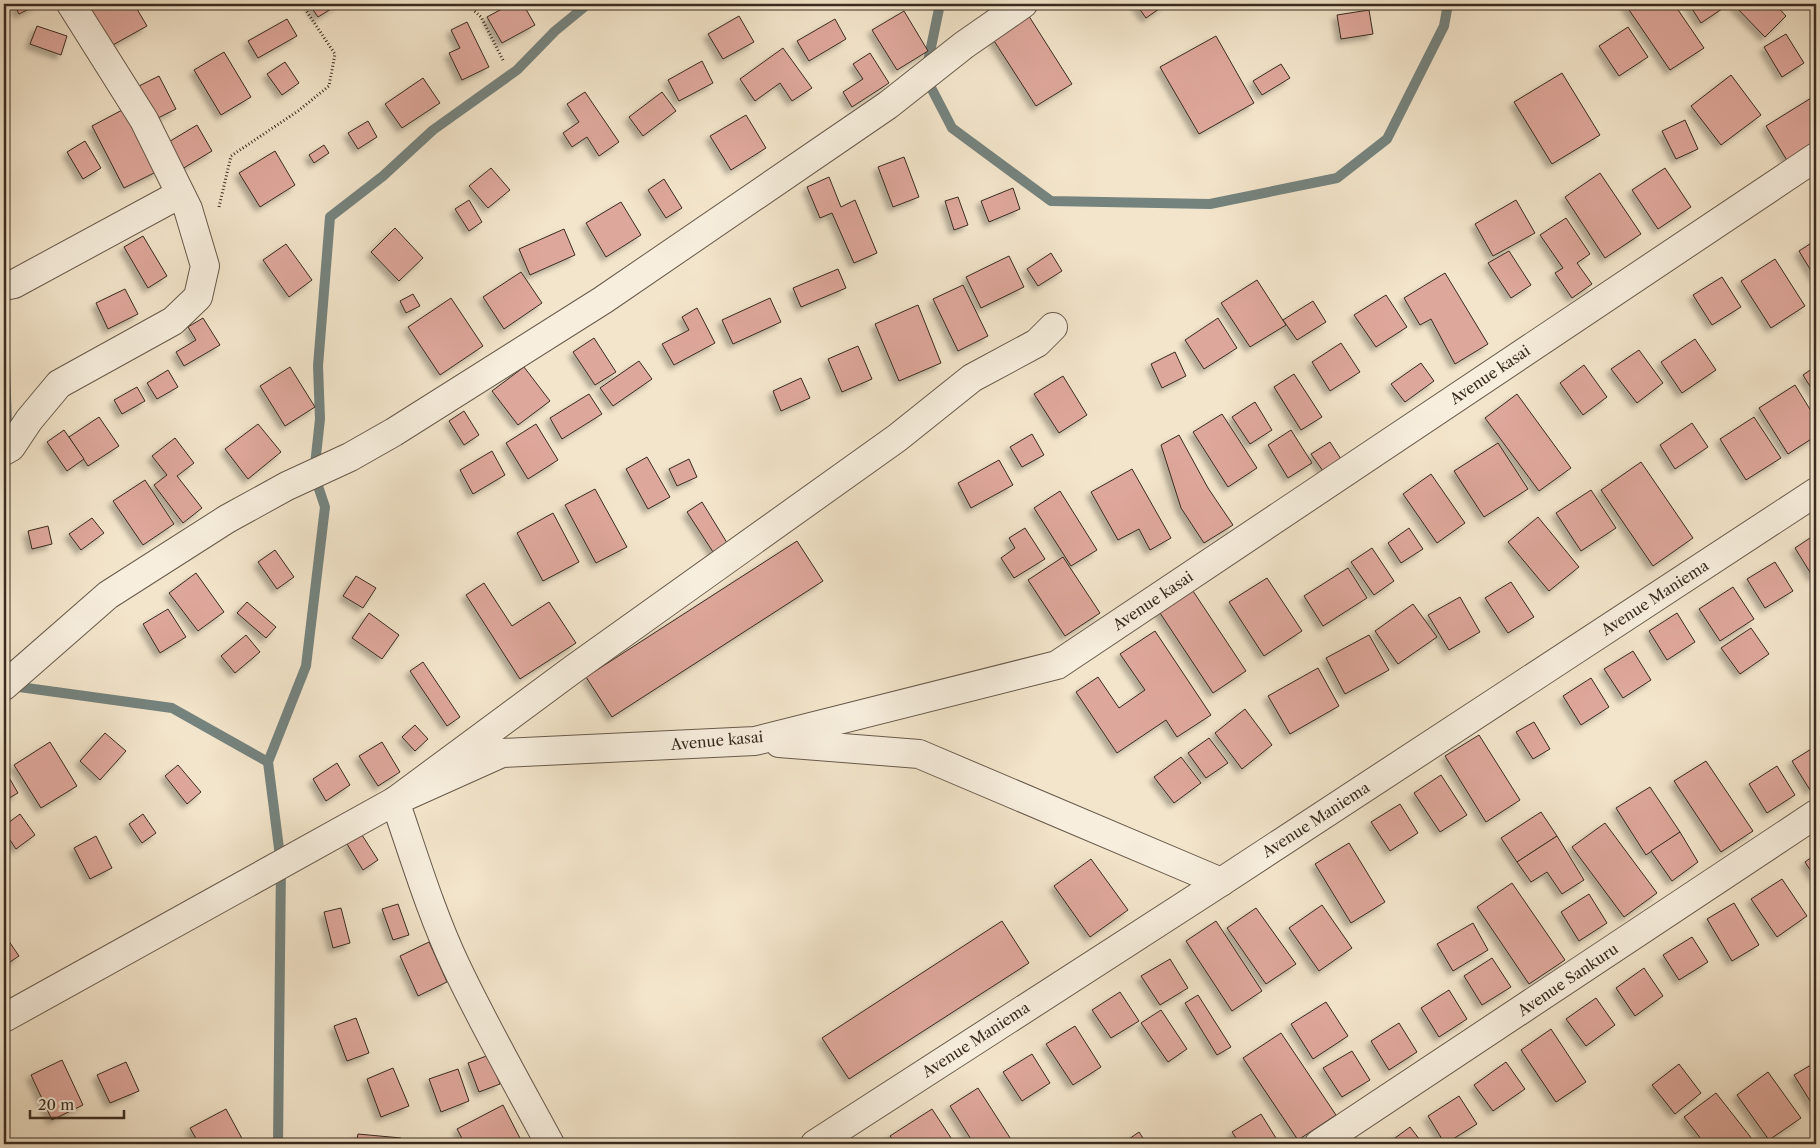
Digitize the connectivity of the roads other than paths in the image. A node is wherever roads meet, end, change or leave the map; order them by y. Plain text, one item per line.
1 (71, 4) edge
2 (1023, 4) edge
3 (1816, 157) edge
4 (180, 194) junction
5 (4, 286) edge
6 (1053, 327) dead end
7 (4, 451) edge
8 (1816, 492) edge
9 (4, 686) edge
10 (755, 741) junction
11 (395, 801) junction
12 (1816, 814) edge
13 (1221, 882) junction
14 (4, 1018) edge
15 (550, 1144) edge
16 (815, 1144) edge
17 (1319, 1144) edge

1 - 4 street
2 - 9 street
3 - 10 street, Avenue kasai
4 - 5 street
4 - 7 street
6 - 11 street
8 - 13 street, Avenue Maniema
10 - 11 street, Avenue kasai
10 - 13 street
11 - 14 street
11 - 15 street
12 - 17 street, Avenue Sankuru
13 - 16 street, Avenue Maniema

